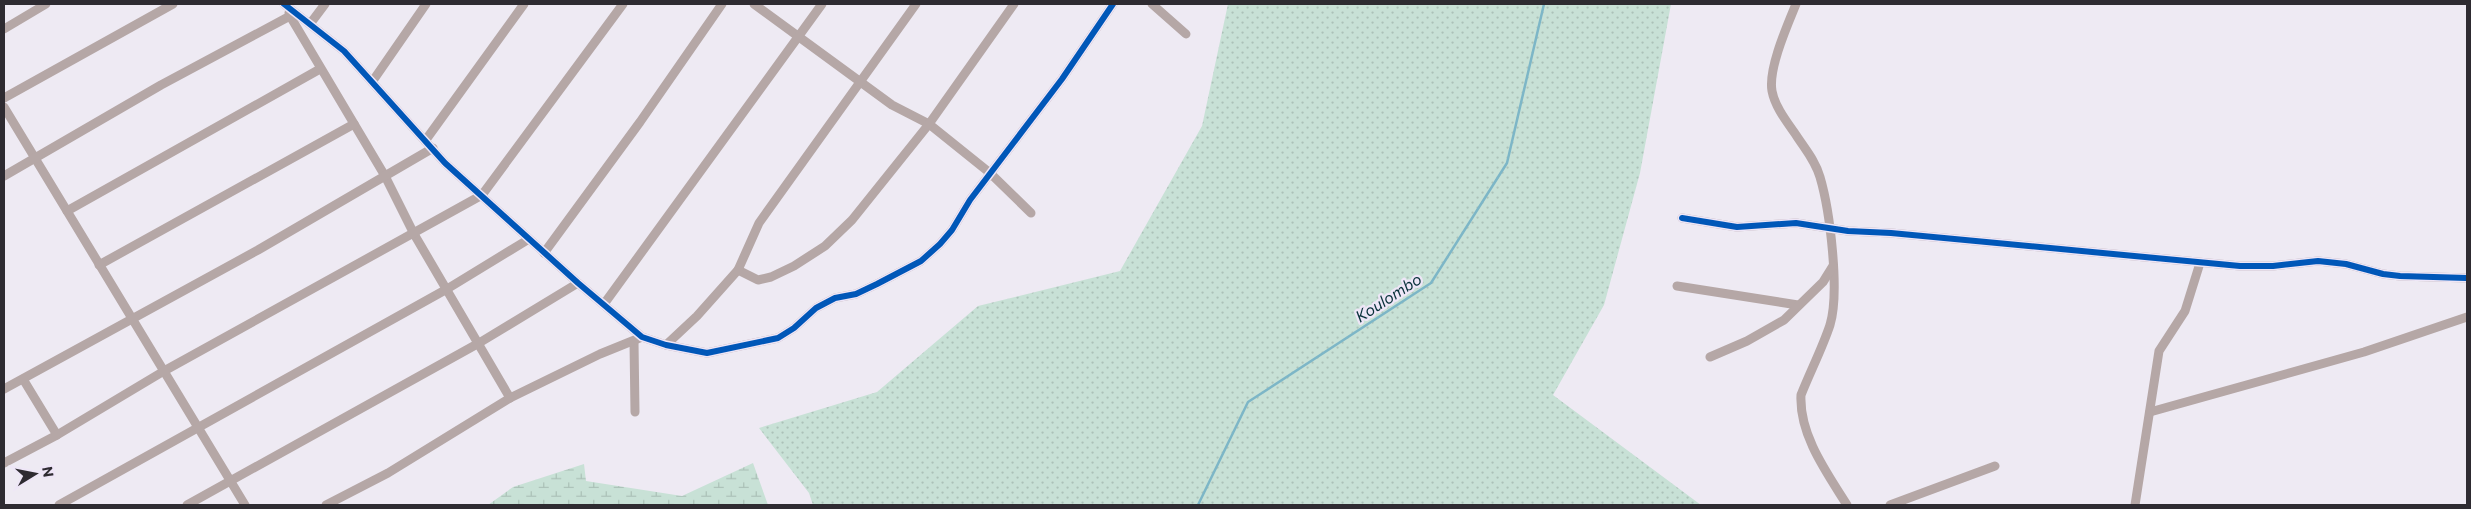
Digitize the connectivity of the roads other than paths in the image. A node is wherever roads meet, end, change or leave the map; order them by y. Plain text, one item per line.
1 (46, 4) edge
2 (174, 4) edge
3 (324, 4) edge
4 (426, 4) edge
5 (524, 4) edge
6 (623, 4) edge
7 (722, 4) edge
8 (754, 4) edge
9 (822, 4) edge
10 (916, 4) edge
11 (1014, 4) edge
12 (1114, 4) edge
13 (1152, 4) edge
14 (1796, 4) edge
15 (287, 9) edge
16 (310, 24) junction
17 (4, 29) edge
18 (1186, 34) dead end
19 (799, 37) junction
20 (320, 69) junction
21 (372, 82) junction
22 (861, 82) junction
23 (4, 98) edge
24 (4, 107) edge
25 (354, 124) junction
26 (929, 124) junction
27 (426, 140) junction
28 (433, 148) junction
29 (35, 159) junction
30 (990, 173) junction
31 (4, 176) edge
32 (385, 176) junction
33 (482, 195) junction
34 (67, 211) junction
35 (1031, 213) dead end
36 (1682, 218) dead end
37 (1828, 227) junction
38 (414, 234) junction
39 (529, 239) junction
40 (544, 253) junction
41 (2200, 263) junction
42 (99, 265) junction
43 (1833, 265) junction
44 (738, 270) junction
45 (2467, 278) edge
46 (578, 284) junction
47 (1677, 286) dead end
48 (447, 289) junction
49 (604, 304) junction
50 (1798, 305) junction
51 (2467, 317) edge
52 (132, 318) junction
53 (638, 340) junction
54 (478, 343) junction
55 (666, 345) junction
56 (1710, 357) dead end
57 (164, 371) junction
58 (23, 379) junction
59 (4, 389) edge
60 (510, 398) junction
61 (635, 412) dead end
62 (2150, 412) junction
63 (198, 427) junction
64 (57, 435) junction
65 (4, 462) edge
66 (1995, 466) dead end
67 (230, 480) junction
68 (59, 505) edge
69 (187, 505) edge
70 (245, 505) edge
71 (326, 505) edge
72 (1847, 505) edge
73 (1890, 505) edge
74 (2135, 505) edge

1 - 17 street
2 - 23 street
3 - 16 street
4 - 21 street
5 - 27 street
6 - 33 street
7 - 40 street
8 - 19 street
9 - 19 street
10 - 22 street
11 - 26 street
12 - 30 street
13 - 18 street
14 - 37 street
15 - 16 street
15 - 20 street
15 - 29 street
16 - 21 street
19 - 22 street
19 - 49 street
20 - 25 street
20 - 34 street
21 - 27 street
22 - 26 street
22 - 44 street
24 - 29 street
25 - 32 street
25 - 42 street
26 - 30 street
26 - 44 street
27 - 28 street
28 - 32 street
28 - 33 street
29 - 31 street
29 - 34 street
30 - 35 street
30 - 55 street
32 - 38 street
32 - 52 street
33 - 38 street
33 - 39 street
34 - 42 street
36 - 37 street
37 - 41 street
37 - 43 street
38 - 48 street
38 - 57 street
39 - 40 street
39 - 48 street
40 - 46 street
41 - 45 street
41 - 62 street
42 - 52 street
43 - 50 street
43 - 72 street
44 - 55 street
46 - 49 street
46 - 54 street
47 - 50 street
48 - 54 street
48 - 63 street
49 - 53 street
50 - 56 street
51 - 62 street
52 - 57 street
52 - 58 street
53 - 55 street
53 - 60 street
53 - 61 street
54 - 60 street
54 - 67 street
57 - 63 street
57 - 64 street
58 - 59 street
58 - 64 street
60 - 71 street
62 - 74 street
63 - 67 street
63 - 68 street
64 - 65 street
66 - 73 street
67 - 69 street
67 - 70 street

